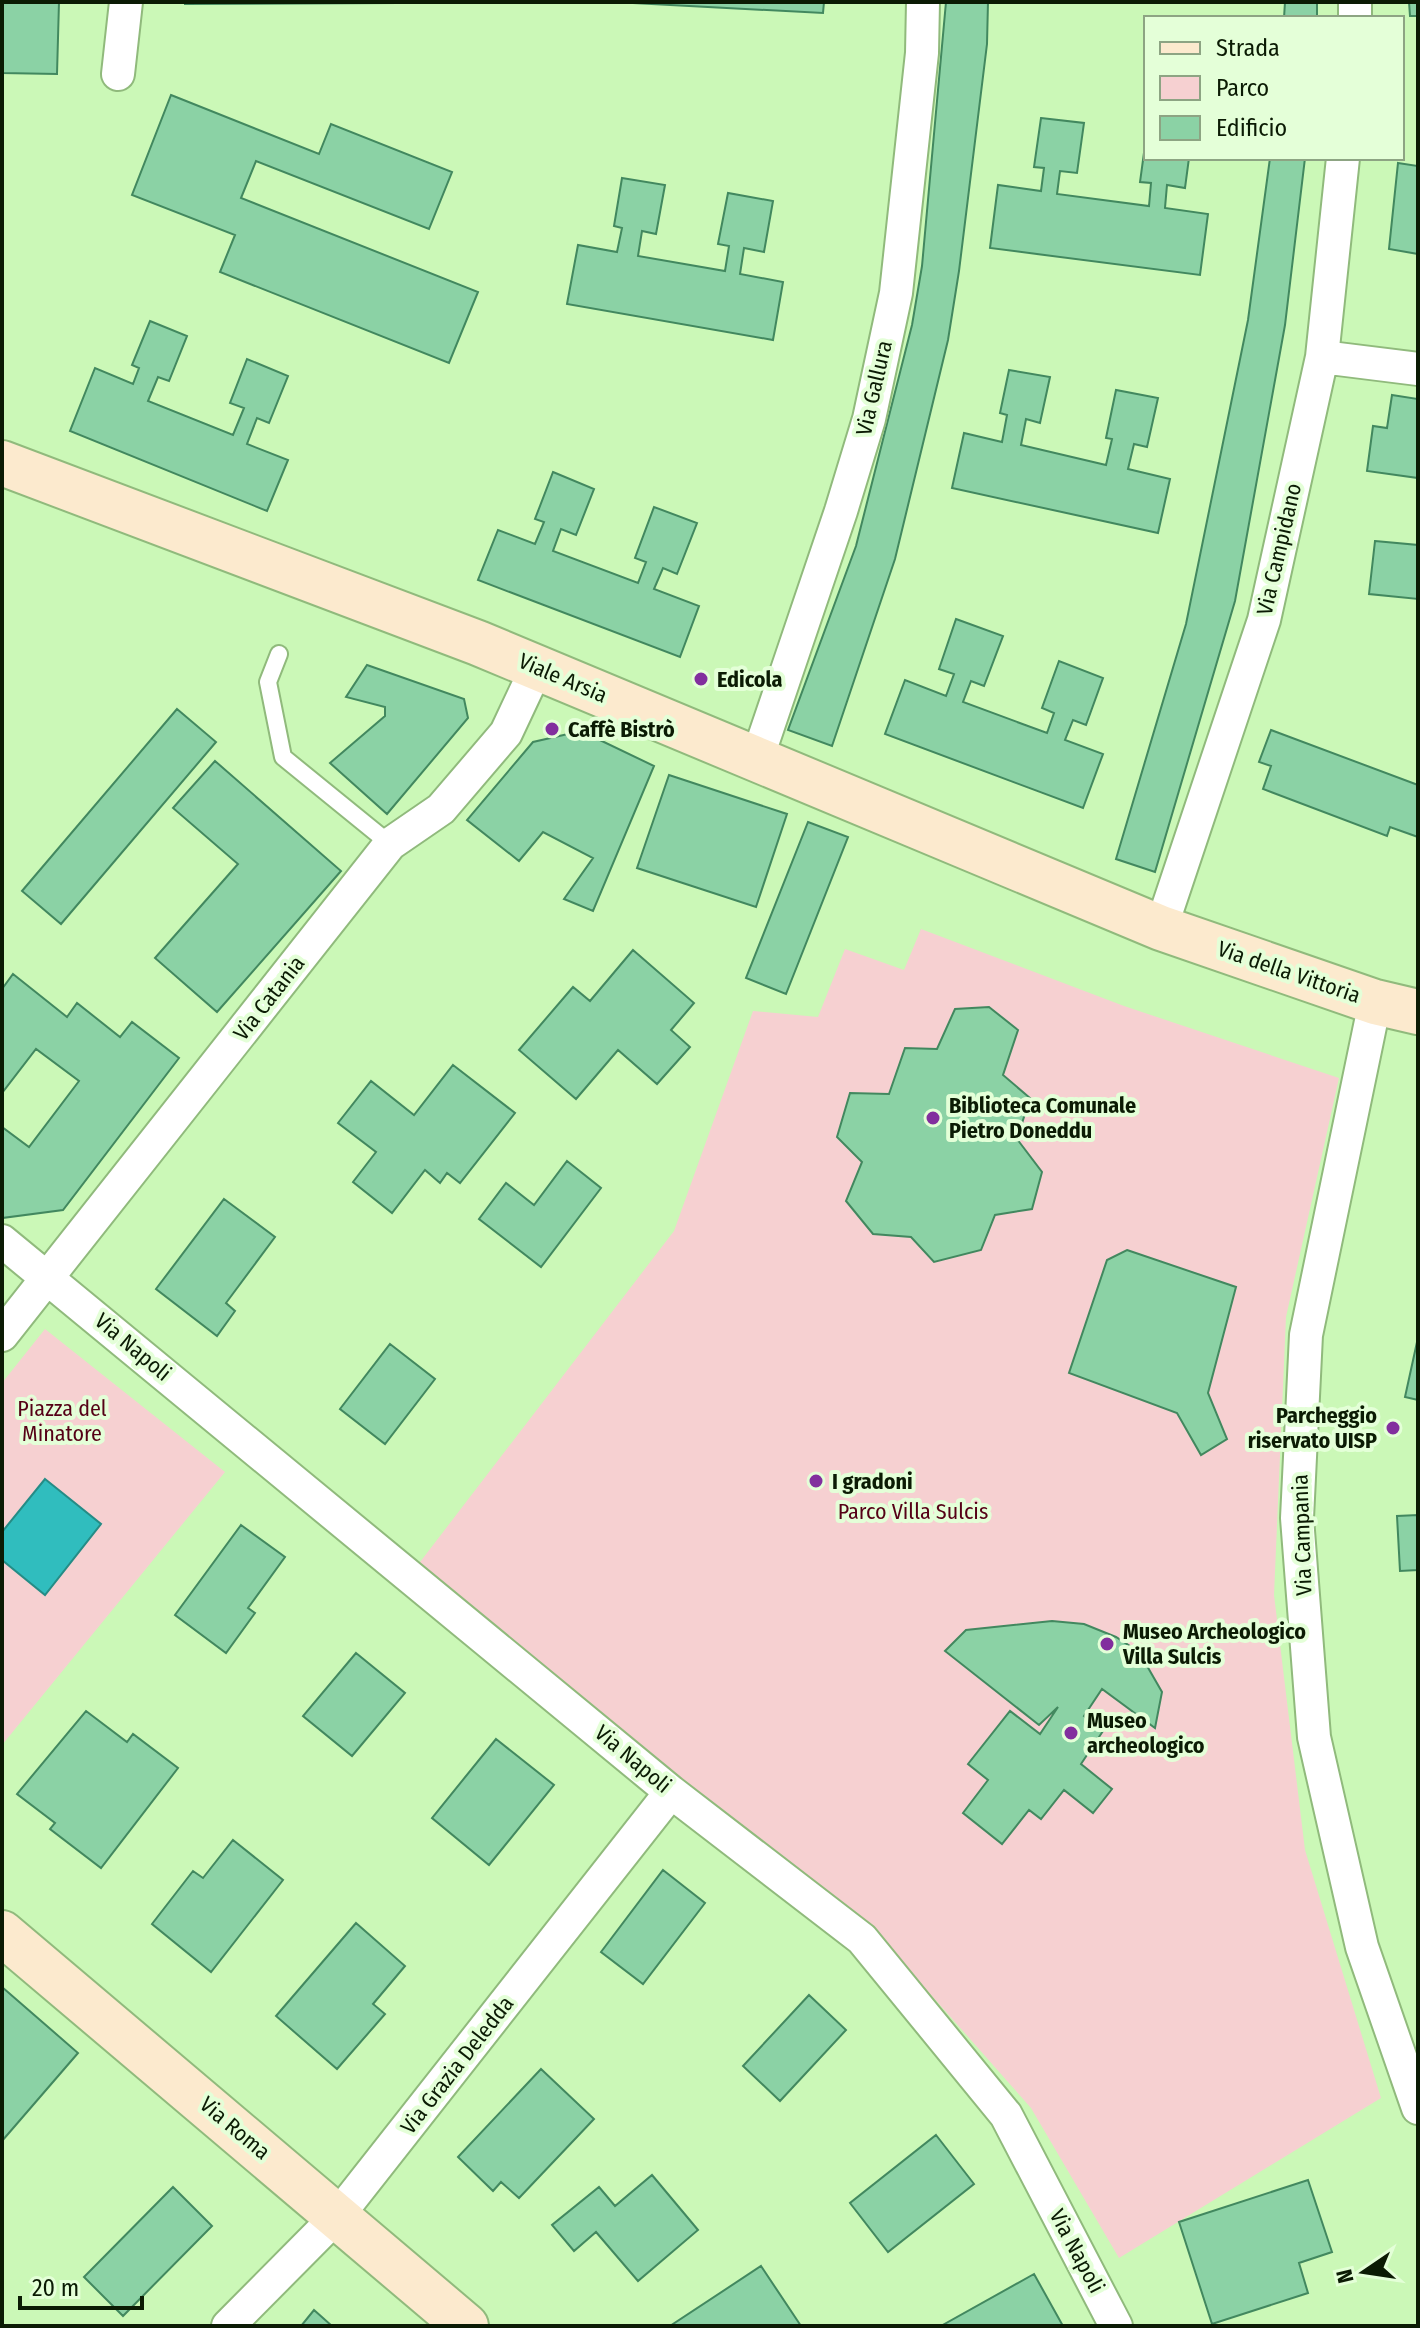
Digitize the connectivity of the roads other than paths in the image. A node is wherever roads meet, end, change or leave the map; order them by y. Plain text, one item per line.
1 (126, 2) edge
2 (923, 2) edge
3 (118, 74) dead end
4 (1343, 160) edge
5 (1322, 357) junction
6 (1418, 369) edge
7 (2, 463) edge
8 (279, 654) dead end
9 (537, 667) junction
10 (757, 759) junction
11 (390, 844) junction
12 (1161, 928) junction
13 (1375, 1002) junction
14 (1418, 1012) edge
15 (2, 1241) edge
16 (50, 1278) junction
17 (2, 1335) edge
18 (671, 1792) junction
19 (2, 1933) edge
20 (1418, 2108) edge
21 (339, 2214) junction
22 (228, 2326) edge
23 (466, 2326) edge
24 (1116, 2326) edge

1 - 3 street
2 - 10 street, Via Gallura
4 - 5 street, Via Campidano
5 - 6 street
5 - 12 street, Via Campidano
7 - 9 street, Viale Arsia
8 - 11 lane
9 - 10 street, Viale Arsia
9 - 11 street, Via Catania
10 - 12 street, Viale Arsia
11 - 16 street, Via Catania
12 - 13 street, Via della Vittoria
13 - 14 street, Via della Vittoria
13 - 20 street, Via Campania
15 - 16 street, Via Napoli
16 - 17 street, Via Catania
16 - 18 street, Via Napoli
18 - 21 street, Via Grazia Deledda
18 - 24 street, Via Napoli
19 - 21 street, Via Roma
21 - 22 street, Via Grazia Deledda
21 - 23 street, Via Roma

